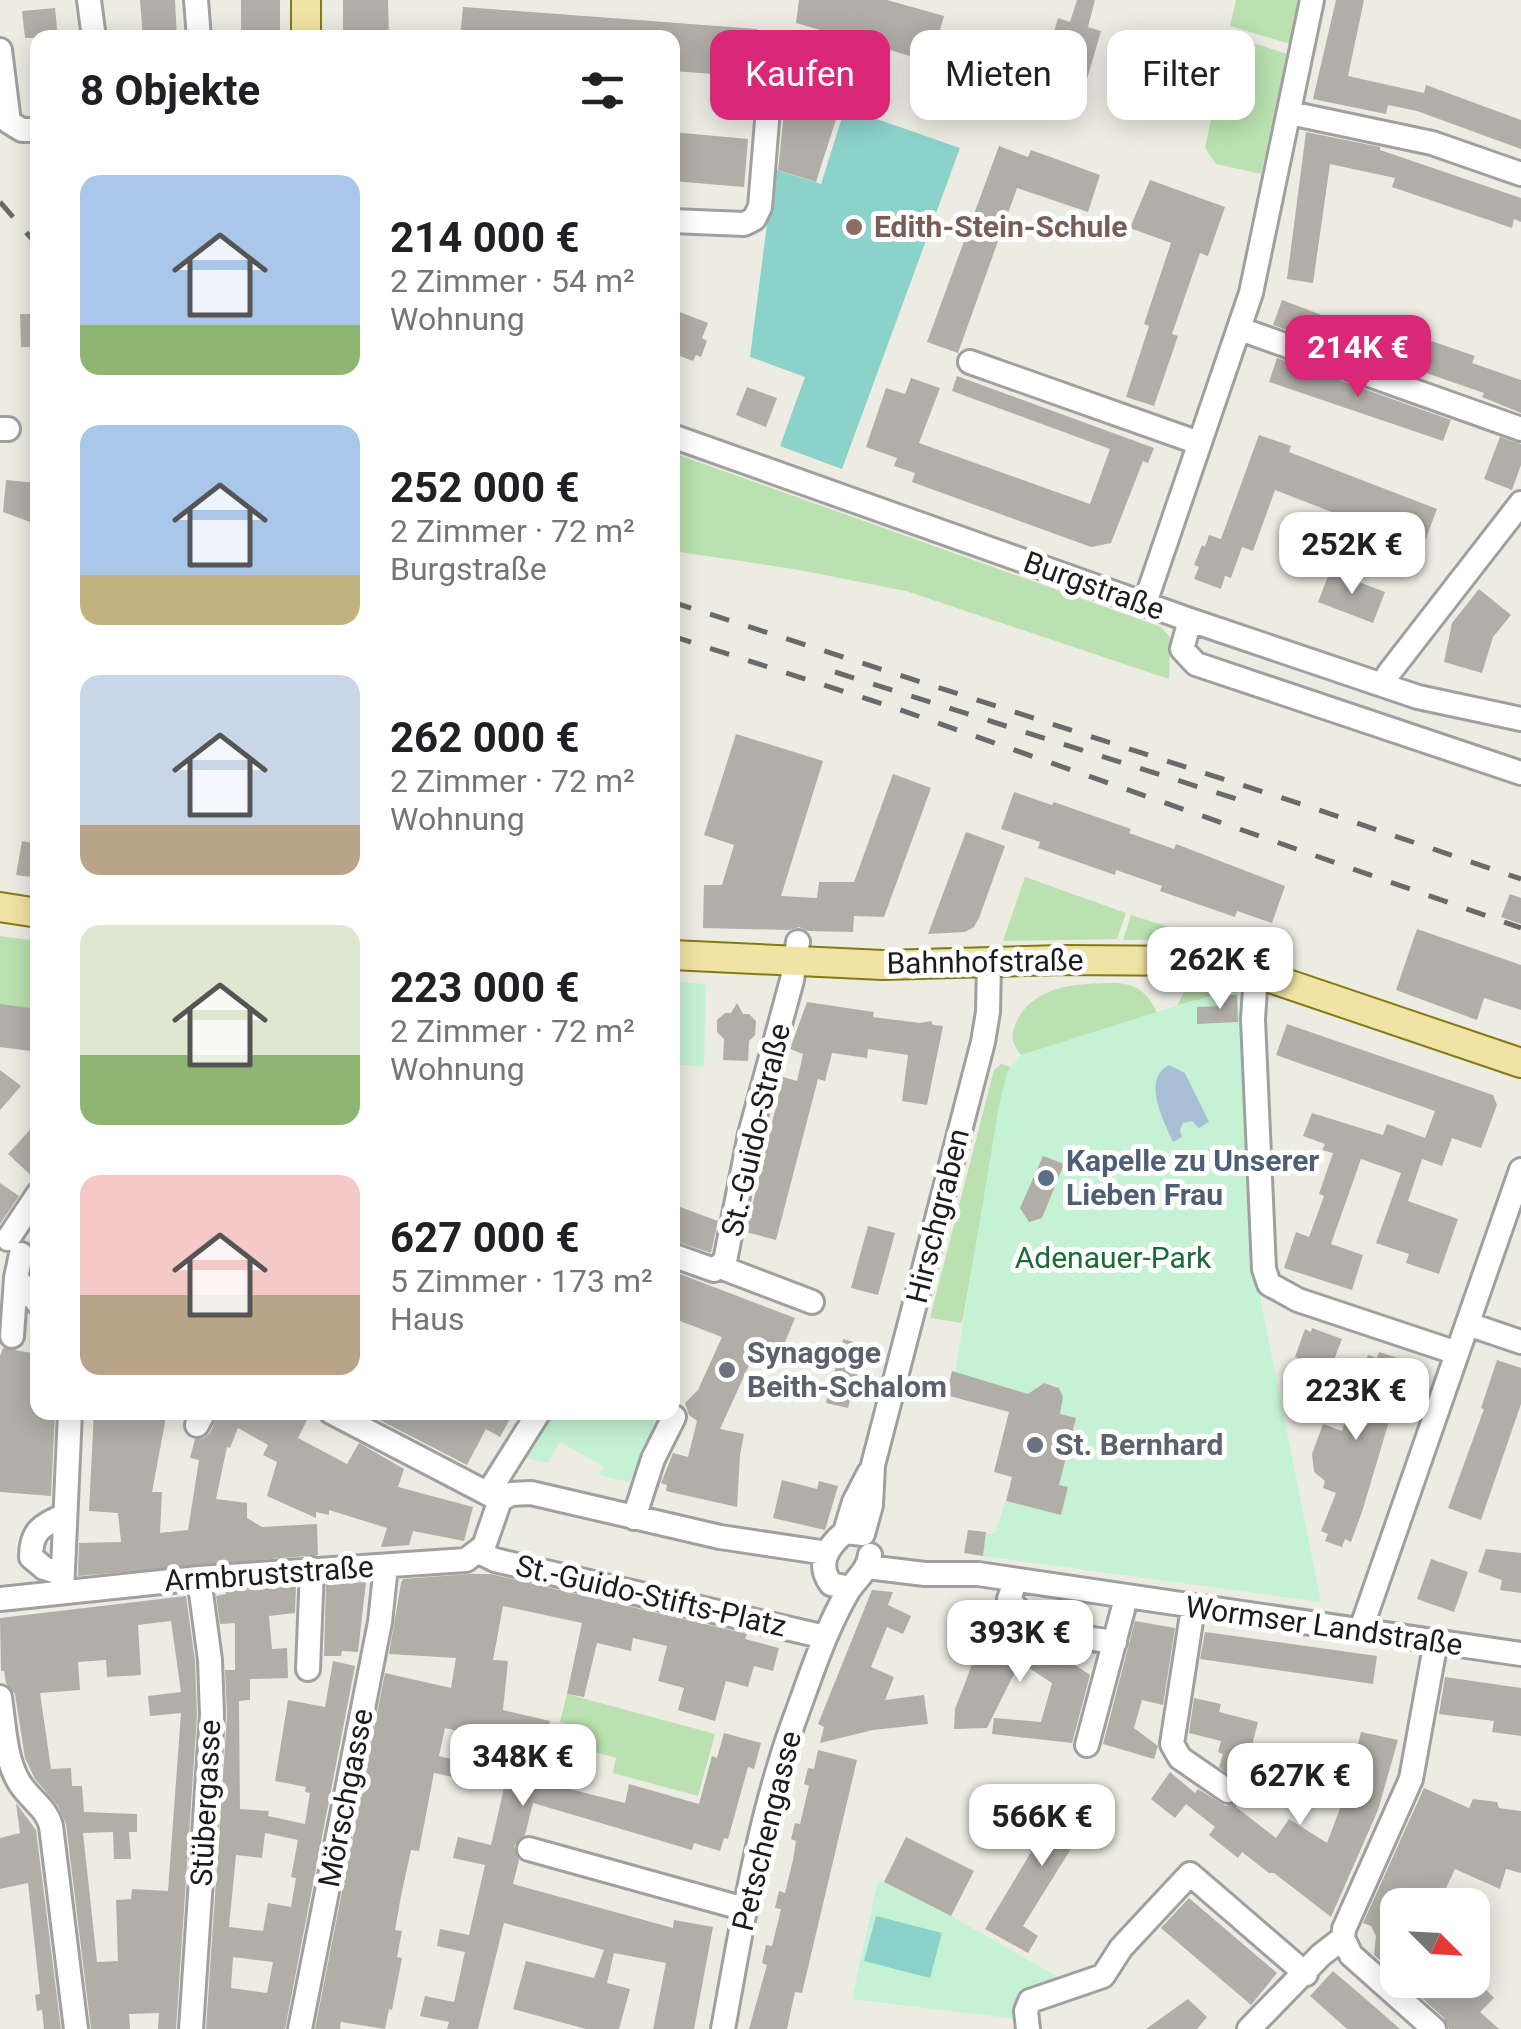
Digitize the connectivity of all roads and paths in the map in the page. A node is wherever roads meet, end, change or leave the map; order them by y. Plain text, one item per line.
1 (90, 0) edge
2 (196, 0) edge
3 (306, 0) edge
4 (1312, 0) edge
5 (93, 30) edge
6 (198, 30) edge
7 (306, 30) edge
8 (0, 50) edge
9 (1290, 113) junction
10 (768, 120) edge
11 (30, 130) edge
12 (1521, 174) edge
13 (680, 221) edge
14 (1240, 329) junction
15 (970, 362) dead end
16 (1521, 430) edge
17 (680, 439) edge
18 (1200, 443) junction
19 (1521, 503) edge
20 (1145, 604) junction
21 (1190, 620) junction
22 (1384, 685) junction
23 (1521, 720) edge
24 (1521, 773) edge
25 (0, 907) edge
26 (30, 912) edge
27 (797, 952) junction
28 (680, 956) edge
29 (990, 964) junction
30 (1261, 975) junction
31 (1521, 1063) edge
32 (1521, 1170) edge
33 (30, 1214) edge
34 (17, 1246) edge
35 (680, 1258) edge
36 (720, 1268) junction
37 (812, 1302) dead end
38 (16, 1316) edge
39 (1468, 1324) junction
40 (1521, 1342) edge
41 (1458, 1354) junction
42 (70, 1420) edge
43 (346, 1420) edge
44 (535, 1420) edge
45 (673, 1420) edge
46 (494, 1497) junction
47 (634, 1518) junction
48 (862, 1545) junction
49 (479, 1552) junction
50 (386, 1566) junction
51 (312, 1569) junction
52 (832, 1573) junction
53 (199, 1578) junction
54 (1016, 1580) junction
55 (61, 1582) junction
56 (0, 1598) edge
57 (1126, 1598) junction
58 (1193, 1608) junction
59 (1361, 1629) junction
60 (825, 1637) junction
61 (1436, 1641) junction
62 (1114, 1642) junction
63 (1521, 1654) edge
64 (308, 1670) dead end
65 (0, 1698) edge
66 (1087, 1745) dead end
67 (1228, 1791) dead end
68 (529, 1849) dead end
69 (745, 1909) junction
70 (1343, 1938) junction
71 (1306, 1974) junction
72 (76, 2029) edge
73 (191, 2029) edge
74 (300, 2029) edge
75 (724, 2029) edge
76 (1028, 2029) edge
77 (1249, 2029) edge
78 (1434, 2029) edge

1 - 5 street
2 - 6 street
3 - 7 main road
4 - 9 street
8 - 11 street
9 - 12 street
9 - 14 street
10 - 13 street
14 - 16 street
14 - 18 street
15 - 18 street
17 - 20 street, Burgstraße
18 - 20 street
19 - 22 street
20 - 21 street, Burgstraße
21 - 22 street, Burgstraße
21 - 24 street
22 - 23 street, Burgstraße
25 - 26 main road
27 - 28 main road, Bahnhofstraße
27 - 29 main road, Bahnhofstraße
27 - 36 street, St.-Guido-Straße
29 - 30 main road, Bahnhofstraße
29 - 48 street, Hirschgraben
30 - 31 main road, Bahnhofstraße
30 - 41 street
32 - 39 street
33 - 34 street
34 - 38 street
35 - 36 street, St.-Guido-Straße
36 - 37 street
39 - 40 street
39 - 41 street
41 - 59 street
42 - 55 street
43 - 46 street
44 - 46 street
45 - 47 street
46 - 47 street
46 - 49 street
47 - 52 street
48 - 52 street
48 - 52 street
48 - 54 street, Wormser Landstraße
49 - 50 street, Armbruststraße
49 - 60 street, St.-Guido-Stifts-Platz
50 - 51 street, Armbruststraße
50 - 74 street, Mörschgasse
51 - 53 street, Armbruststraße
51 - 64 street
52 - 60 street, Petschengasse
53 - 55 street, Armbruststraße
53 - 73 street, Stübergasse
54 - 57 street, Wormser Landstraße
54 - 62 street
55 - 56 street, Armbruststraße
57 - 58 street, Wormser Landstraße
57 - 62 street
58 - 59 street, Wormser Landstraße
58 - 67 street
59 - 61 street, Wormser Landstraße
60 - 69 street, Petschengasse
61 - 63 street, Wormser Landstraße
61 - 70 street
62 - 66 street
65 - 72 street
68 - 69 street
69 - 75 street, Petschengasse
70 - 71 street
70 - 78 street
71 - 76 street
71 - 77 street

